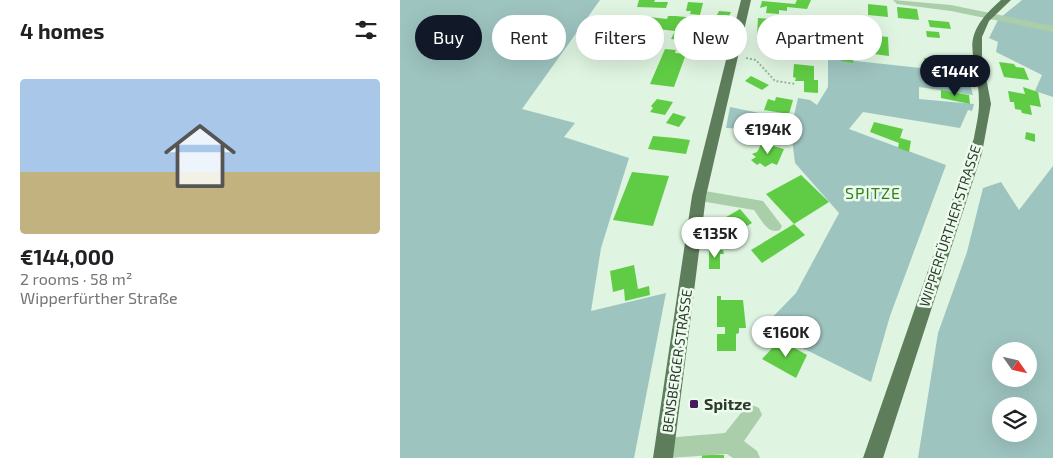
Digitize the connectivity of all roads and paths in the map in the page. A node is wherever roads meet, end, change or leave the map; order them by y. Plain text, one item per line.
1 (746, 0) edge
2 (1006, 0) edge
3 (897, 1) edge
4 (743, 15) edge
5 (987, 16) junction
6 (1053, 29) edge
7 (747, 58) edge
8 (732, 60) edge
9 (796, 84) dead end
10 (699, 196) junction
11 (774, 226) dead end
12 (752, 415) dead end
13 (730, 443) junction
14 (664, 453) edge
15 (750, 458) edge
16 (873, 458) edge

1 - 4 main road, BENSBERGER STRASSE
2 - 5 main road, WIPPERFÜRTHER STRASSE
3 - 5 street
5 - 6 street
5 - 16 main road, WIPPERFÜRTHER STRASSE
7 - 9 path
8 - 10 main road, BENSBERGER STRASSE
10 - 11 street
10 - 14 main road, BENSBERGER STRASSE
12 - 13 street
13 - 14 street
13 - 15 street

